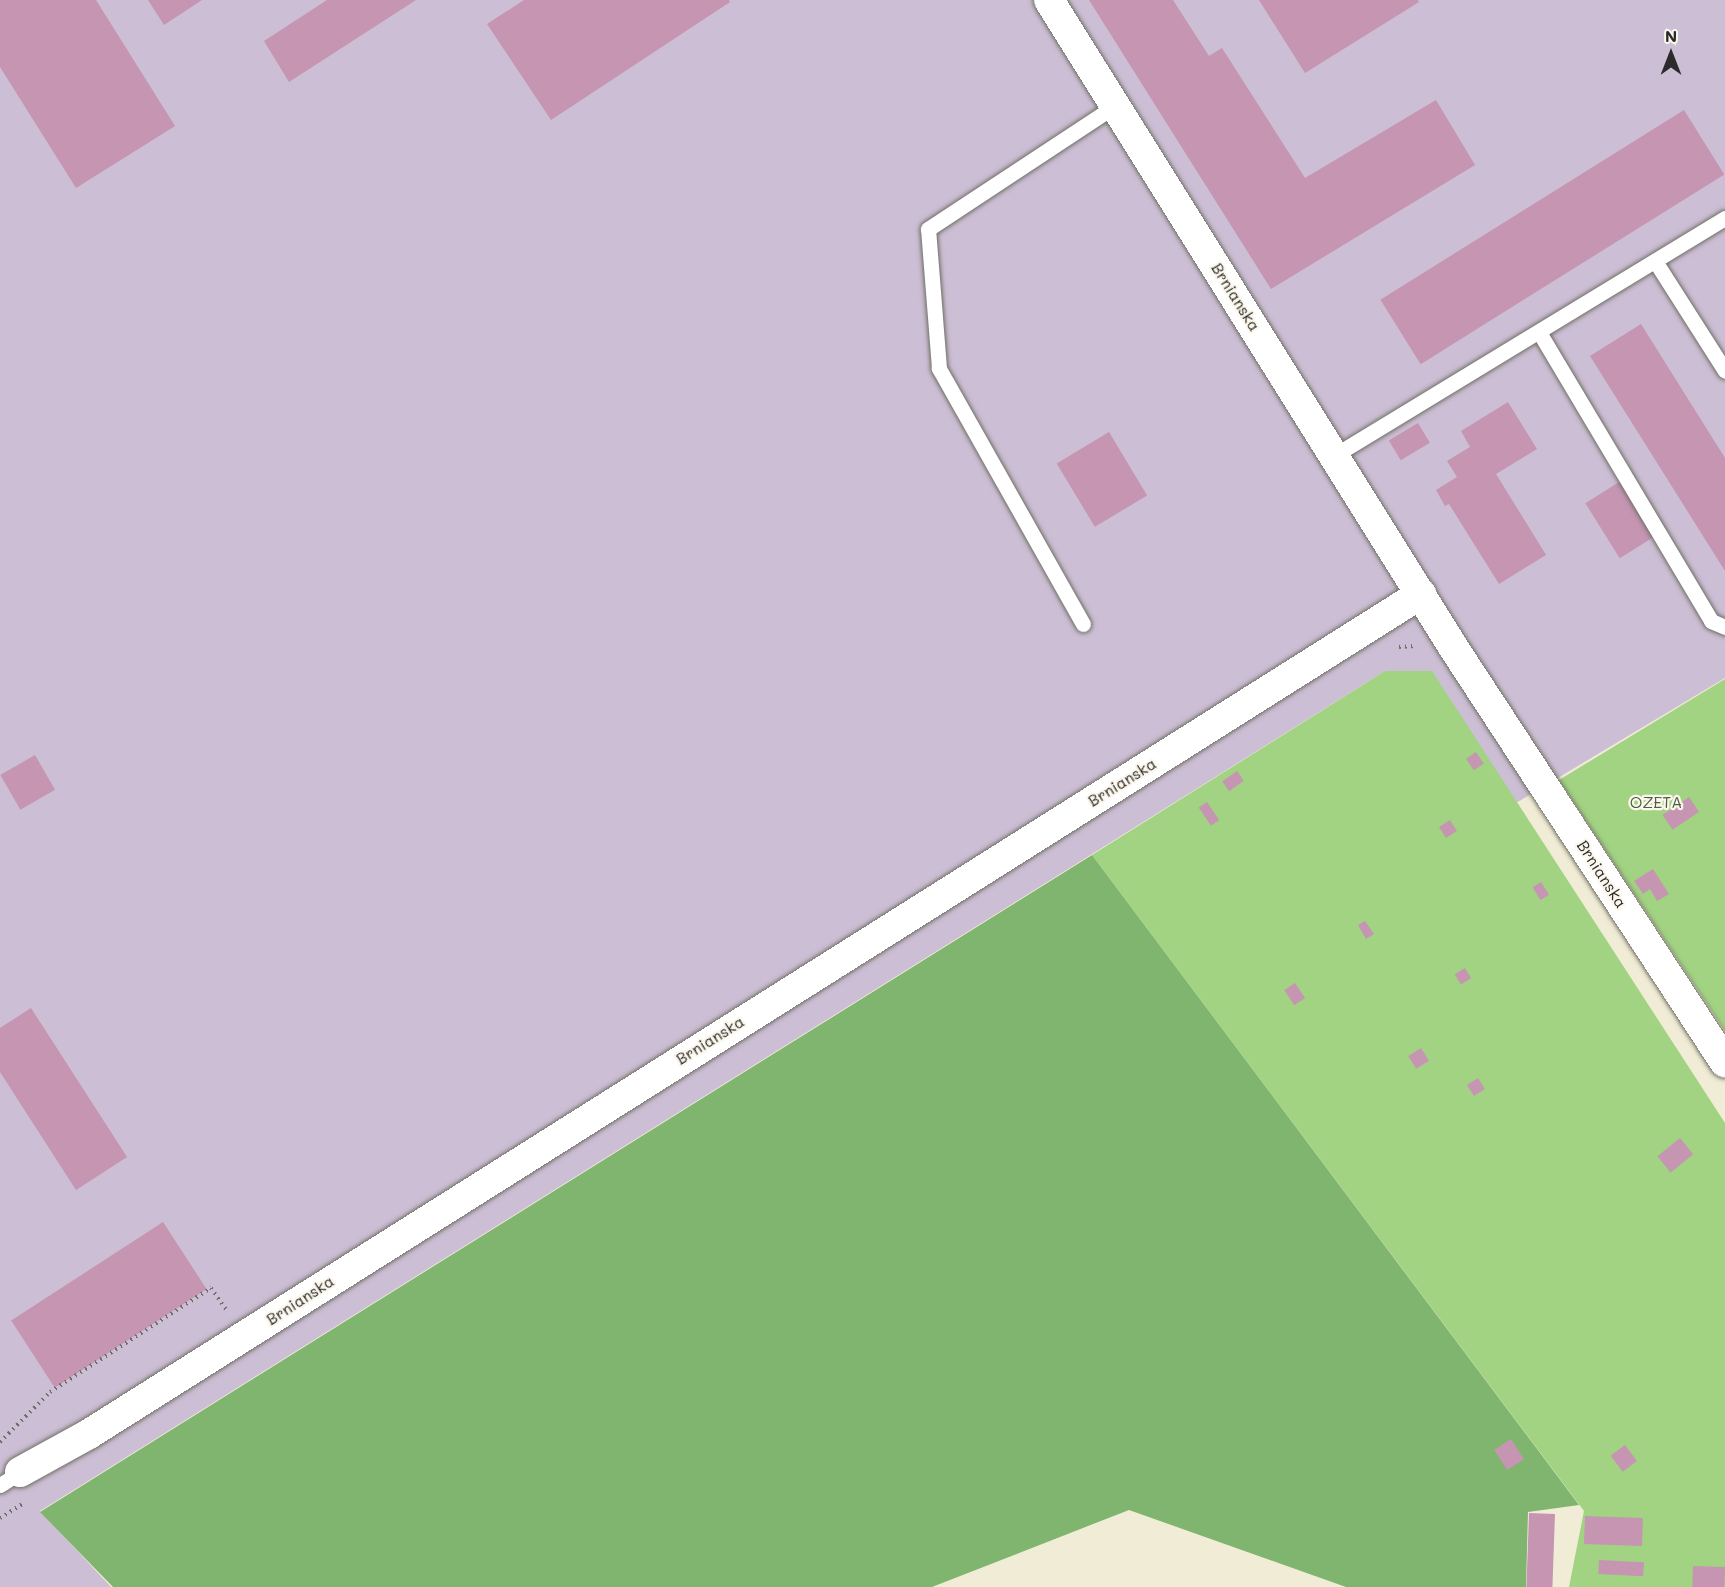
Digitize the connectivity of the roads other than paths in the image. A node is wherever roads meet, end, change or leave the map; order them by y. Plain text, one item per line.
1 (1049, 0) edge
2 (1116, 105) junction
3 (1725, 218) edge
4 (1655, 261) junction
5 (1539, 332) junction
6 (1725, 371) edge
7 (1335, 455) junction
8 (1420, 594) junction
9 (1083, 624) dead end
10 (1725, 627) edge
11 (1725, 1063) edge
12 (10, 1479) edge

1 - 2 street, Brnianska
2 - 7 street, Brnianska
2 - 9 lane
3 - 4 lane
4 - 5 lane
4 - 6 lane
5 - 7 lane
5 - 10 lane
7 - 8 street, Brnianska
8 - 11 street, Brnianska
8 - 12 street, Brnianska

